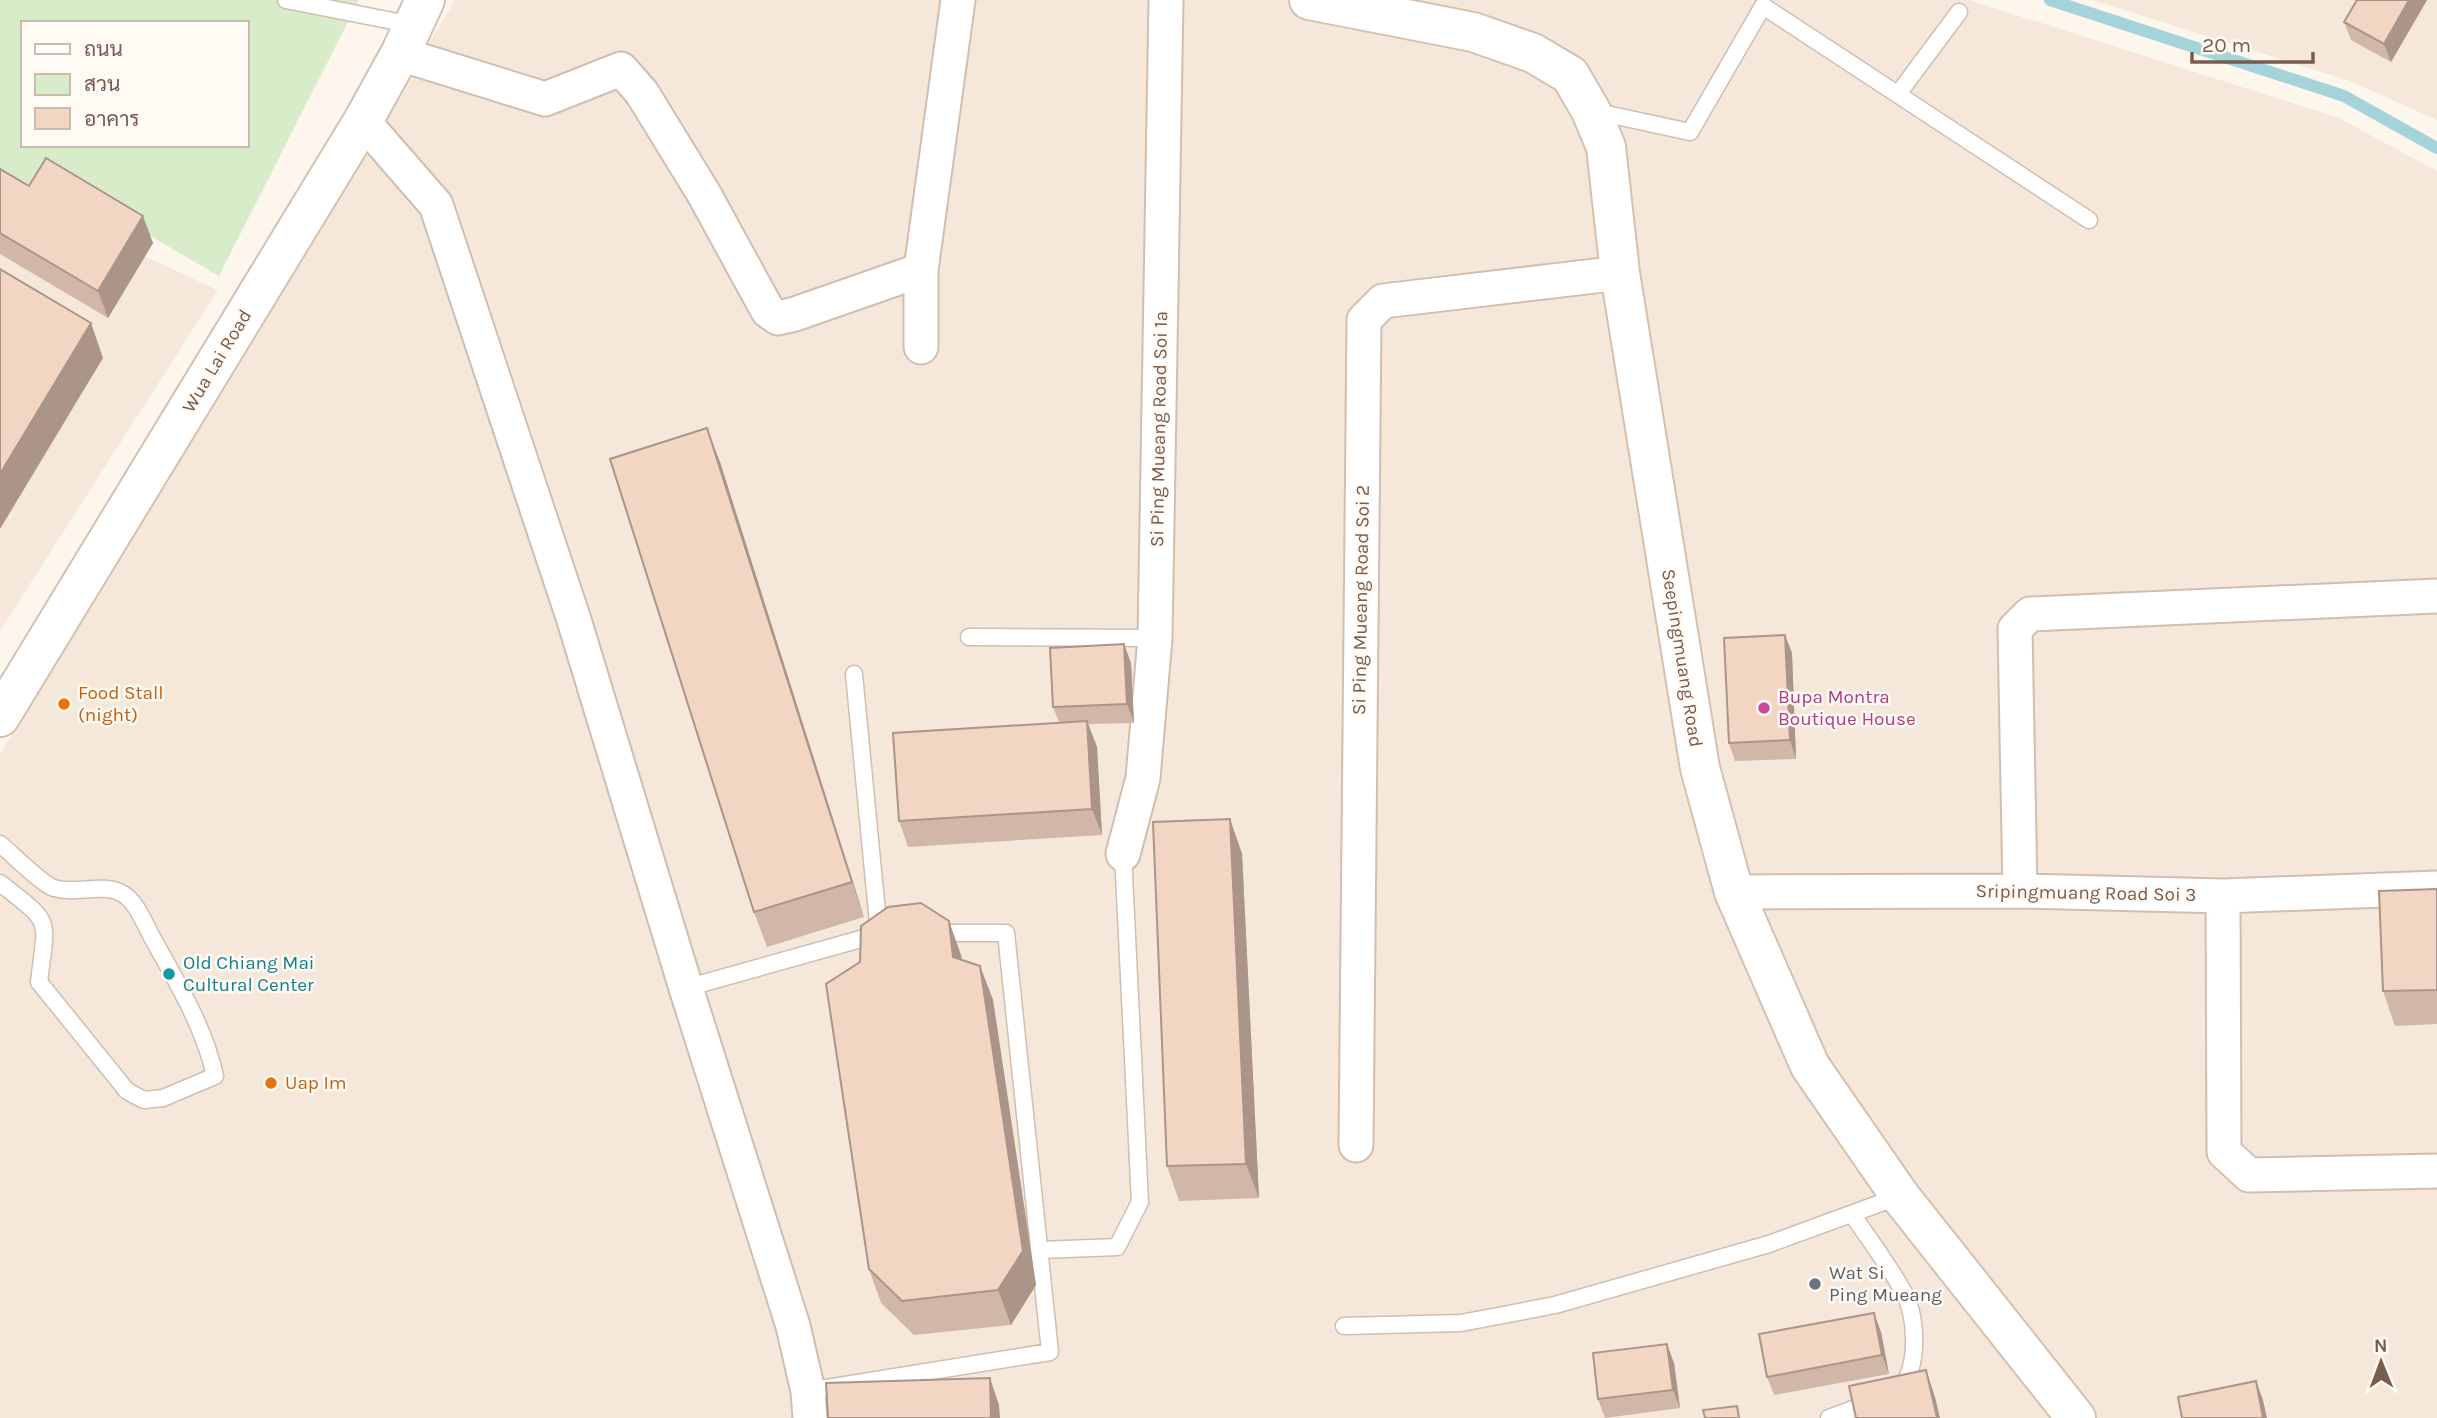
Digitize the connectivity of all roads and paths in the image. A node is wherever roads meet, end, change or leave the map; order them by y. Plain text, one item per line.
1 (286, 0) edge
2 (958, 0) edge
3 (1167, 0) edge
4 (1309, 0) edge
5 (1959, 12) dead end
6 (413, 26) edge
7 (1898, 94) junction
8 (1591, 111) junction
9 (363, 121) junction
10 (2089, 219) dead end
11 (921, 270) junction
12 (1620, 273) junction
13 (921, 347) dead end
14 (2437, 596) edge
15 (969, 637) dead end
16 (1156, 638) junction
17 (854, 674) dead end
18 (0, 717) edge
19 (0, 844) edge
20 (1124, 854) joint
21 (0, 883) edge
22 (2437, 888) edge
23 (2020, 891) junction
24 (1734, 892) junction
25 (2224, 896) junction
26 (917, 933) edge
27 (685, 988) junction
28 (1356, 1145) dead end
29 (2437, 1171) edge
30 (1900, 1196) junction
31 (1852, 1214) junction
32 (1041, 1250) junction
33 (1344, 1325) dead end
34 (809, 1404) edge
35 (1829, 1418) edge
36 (2076, 1418) edge

1 - 6 lane
2 - 11 street
3 - 16 street, Si Ping Mueang Road Soi 1a
4 - 8 street, Seepingmuang Road
5 - 7 lane
6 - 9 street, Wua Lai Road
6 - 11 street
7 - 8 lane
7 - 10 lane
8 - 12 street, Seepingmuang Road
9 - 18 street, Wua Lai Road
9 - 27 street
11 - 13 street
12 - 24 street, Seepingmuang Road
12 - 28 street, Si Ping Mueang Road Soi 2
14 - 23 street
15 - 16 lane
16 - 20 street, Si Ping Mueang Road Soi 1a
17 - 27 lane
19 - 21 lane
20 - 32 lane
22 - 25 street, Sripingmuang Road Soi 3
23 - 24 street, Sripingmuang Road Soi 3
23 - 25 street, Sripingmuang Road Soi 3
24 - 30 street, Seepingmuang Road
25 - 29 street
26 - 32 lane
27 - 34 street
30 - 31 lane
30 - 36 street, Seepingmuang Road
31 - 33 lane
31 - 35 lane
32 - 34 lane

